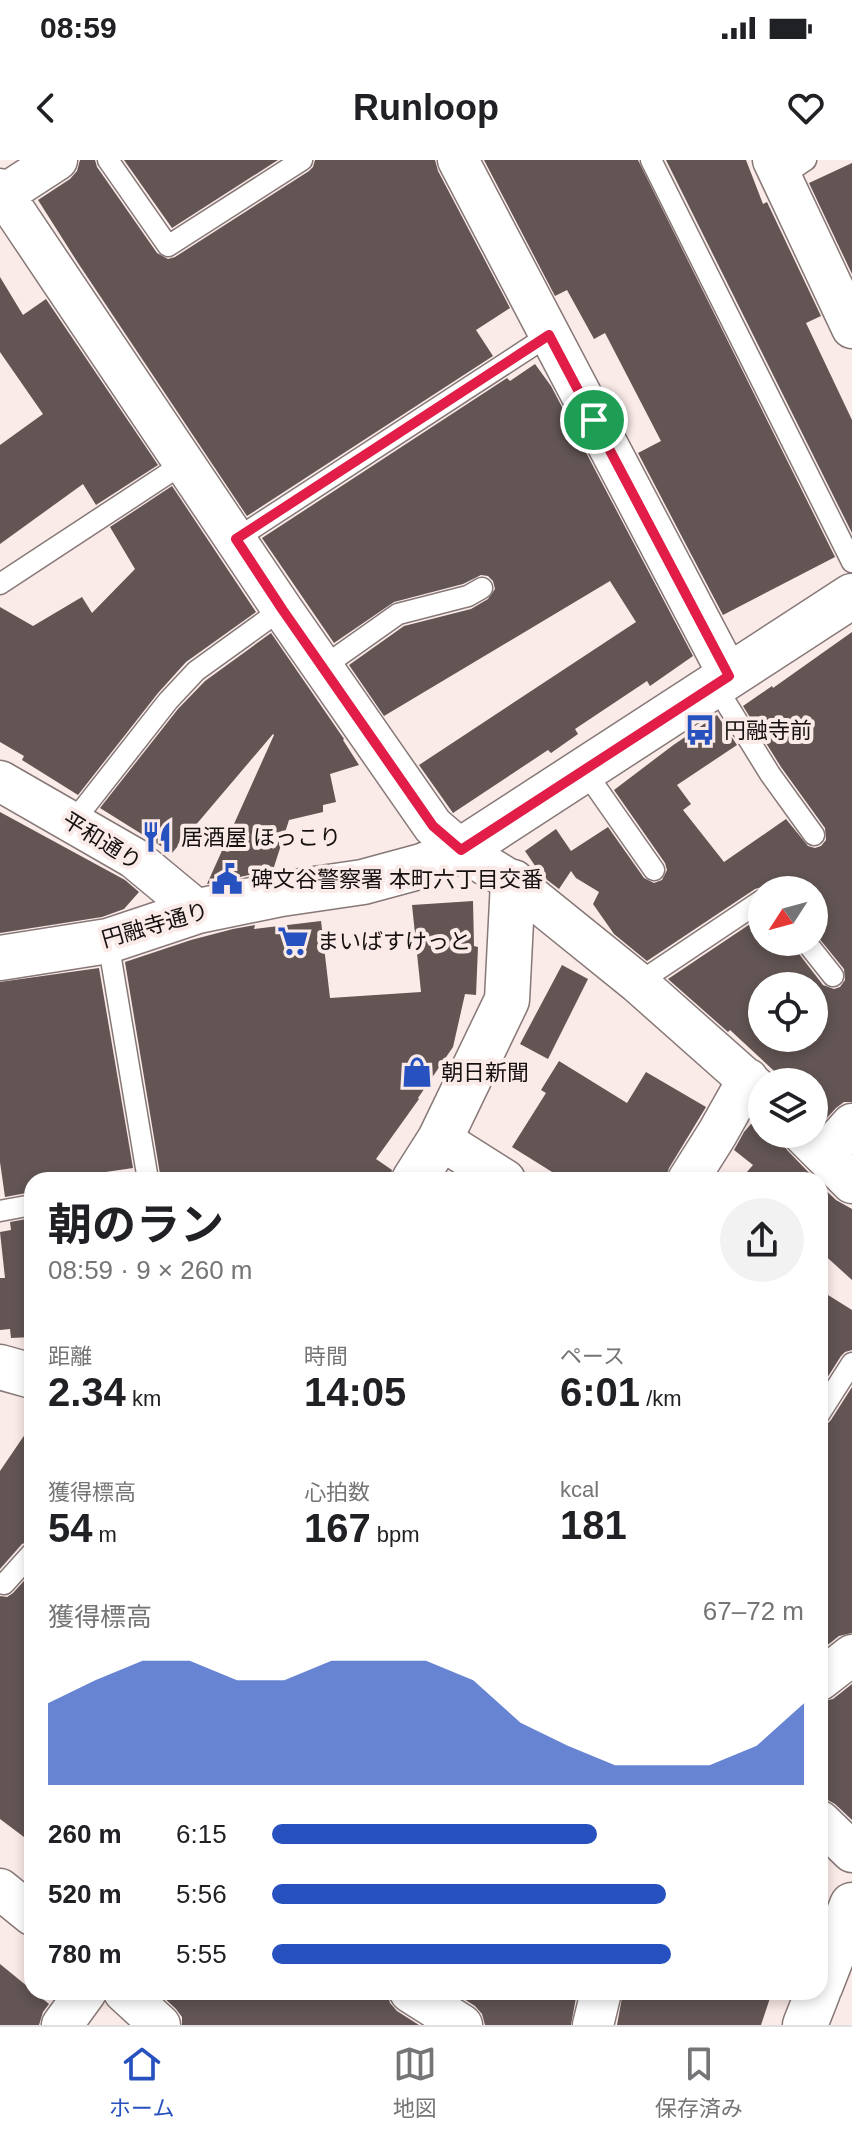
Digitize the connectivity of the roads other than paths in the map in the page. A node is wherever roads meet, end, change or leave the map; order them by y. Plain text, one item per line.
1 (57, 160) edge
2 (108, 160) edge
3 (302, 160) edge
4 (458, 160) edge
5 (651, 160) edge
6 (787, 166) edge
7 (1, 194) edge
8 (852, 328) edge
9 (549, 335) junction
10 (184, 463) junction
11 (236, 539) junction
12 (0, 584) edge
13 (482, 588) dead end
14 (850, 593) edge
15 (282, 609) junction
16 (323, 667) junction
17 (722, 681) junction
18 (584, 770) junction
19 (0, 781) edge
20 (73, 822) junction
21 (814, 835) dead end
22 (461, 850) junction
23 (654, 870) dead end
24 (513, 882) junction
25 (748, 909) edge
26 (198, 911) junction
27 (108, 941) junction
28 (817, 956) edge
29 (0, 958) edge
30 (833, 976) dead end
31 (638, 983) junction
32 (748, 1080) edge
33 (748, 1095) edge
34 (852, 1124) edge
35 (828, 1136) edge
36 (440, 1139) junction
37 (817, 1148) edge
38 (147, 1172) edge
39 (419, 1172) edge
40 (492, 1172) edge
41 (693, 1172) edge
42 (852, 1183) edge
43 (24, 1206) edge
44 (0, 1211) edge
45 (852, 1363) edge
46 (0, 1367) edge
47 (24, 1374) edge
48 (828, 1400) edge
49 (24, 1562) edge
50 (4, 1584) dead end
51 (852, 1655) edge
52 (828, 1674) edge
53 (828, 1829) edge
54 (852, 1852) edge
55 (0, 1889) edge
56 (852, 1905) edge
57 (24, 1908) edge
58 (828, 1967) edge
59 (80, 2000) edge
60 (133, 2000) edge
61 (423, 2000) edge
62 (599, 2000) edge
63 (815, 2000) edge
64 (62, 2025) edge
65 (160, 2025) edge
66 (462, 2025) edge
67 (593, 2025) edge
68 (805, 2025) edge

1 - 7 street
2 - 3 lane
4 - 9 street
5 - 14 lane
6 - 8 street
7 - 10 street
9 - 11 lane
9 - 17 street
10 - 11 street
10 - 12 lane
11 - 15 street
13 - 16 lane
14 - 17 street, 円融寺通り
15 - 16 street
15 - 20 lane
16 - 22 street
17 - 18 street, 円融寺通り
17 - 21 lane
18 - 22 street, 円融寺通り
18 - 23 lane
19 - 20 street, 平和通り
20 - 26 street, 平和通り
22 - 24 street
22 - 26 street, 円融寺通り
24 - 31 street
24 - 36 street
25 - 31 lane
26 - 27 street, 円融寺通り
27 - 29 street, 円融寺通り
27 - 38 lane
28 - 30 lane
31 - 32 street
33 - 41 street
34 - 35 street
36 - 39 street
36 - 40 street
37 - 42 street
43 - 44 lane
45 - 48 lane
46 - 47 street
49 - 50 lane
51 - 52 street
53 - 54 street
55 - 57 street
56 - 58 street
59 - 64 street
60 - 65 street
61 - 66 street
62 - 67 street
63 - 68 street

